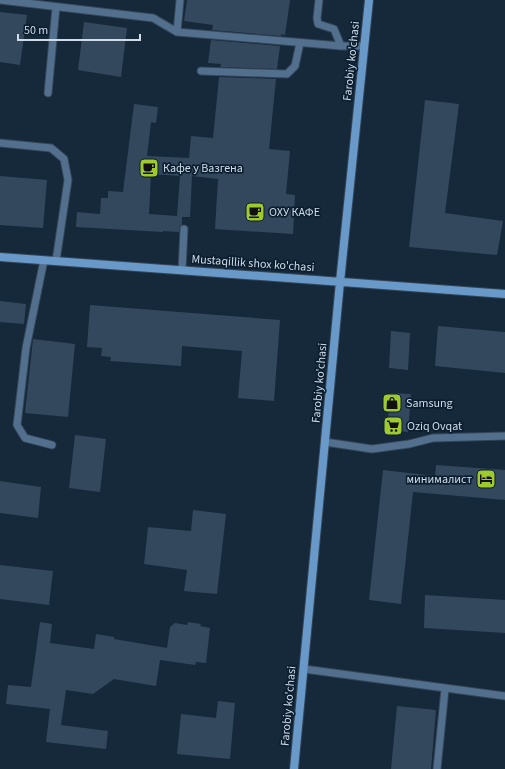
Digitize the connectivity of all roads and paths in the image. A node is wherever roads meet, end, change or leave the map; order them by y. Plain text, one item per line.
1 (0, 0) edge
2 (180, 0) edge
3 (319, 0) edge
4 (369, 0) edge
5 (56, 7) junction
6 (177, 32) junction
7 (300, 42) junction
8 (341, 46) junction
9 (364, 46) junction
10 (201, 71) dead end
11 (48, 92) dead end
12 (0, 143) edge
13 (184, 229) dead end
14 (0, 257) edge
15 (44, 260) junction
16 (56, 261) junction
17 (182, 270) junction
18 (340, 282) junction
19 (505, 294) edge
20 (505, 436) edge
21 (325, 442) junction
22 (52, 445) dead end
23 (304, 669) junction
24 (445, 689) junction
25 (505, 696) edge
26 (294, 769) edge
27 (437, 769) edge

1 - 5 lane
2 - 6 lane
3 - 8 lane
4 - 9 main road, Farobiy ko'chasi
5 - 6 lane
5 - 11 lane
6 - 7 lane
7 - 8 lane
7 - 10 lane
8 - 9 lane
9 - 18 main road, Farobiy ko'chasi
12 - 16 lane
13 - 17 lane
14 - 15 main road, Mustaqillik shox ko'chasi
15 - 16 main road, Mustaqillik shox ko'chasi
15 - 22 lane
16 - 17 main road, Mustaqillik shox ko'chasi
17 - 18 main road, Mustaqillik shox ko'chasi
18 - 19 main road, Mustaqillik shox ko'chasi
18 - 21 main road, Farobiy ko'chasi
20 - 21 lane
21 - 23 main road, Farobiy ko'chasi
23 - 24 lane
23 - 26 main road, Farobiy ko'chasi
24 - 25 lane
24 - 27 lane

